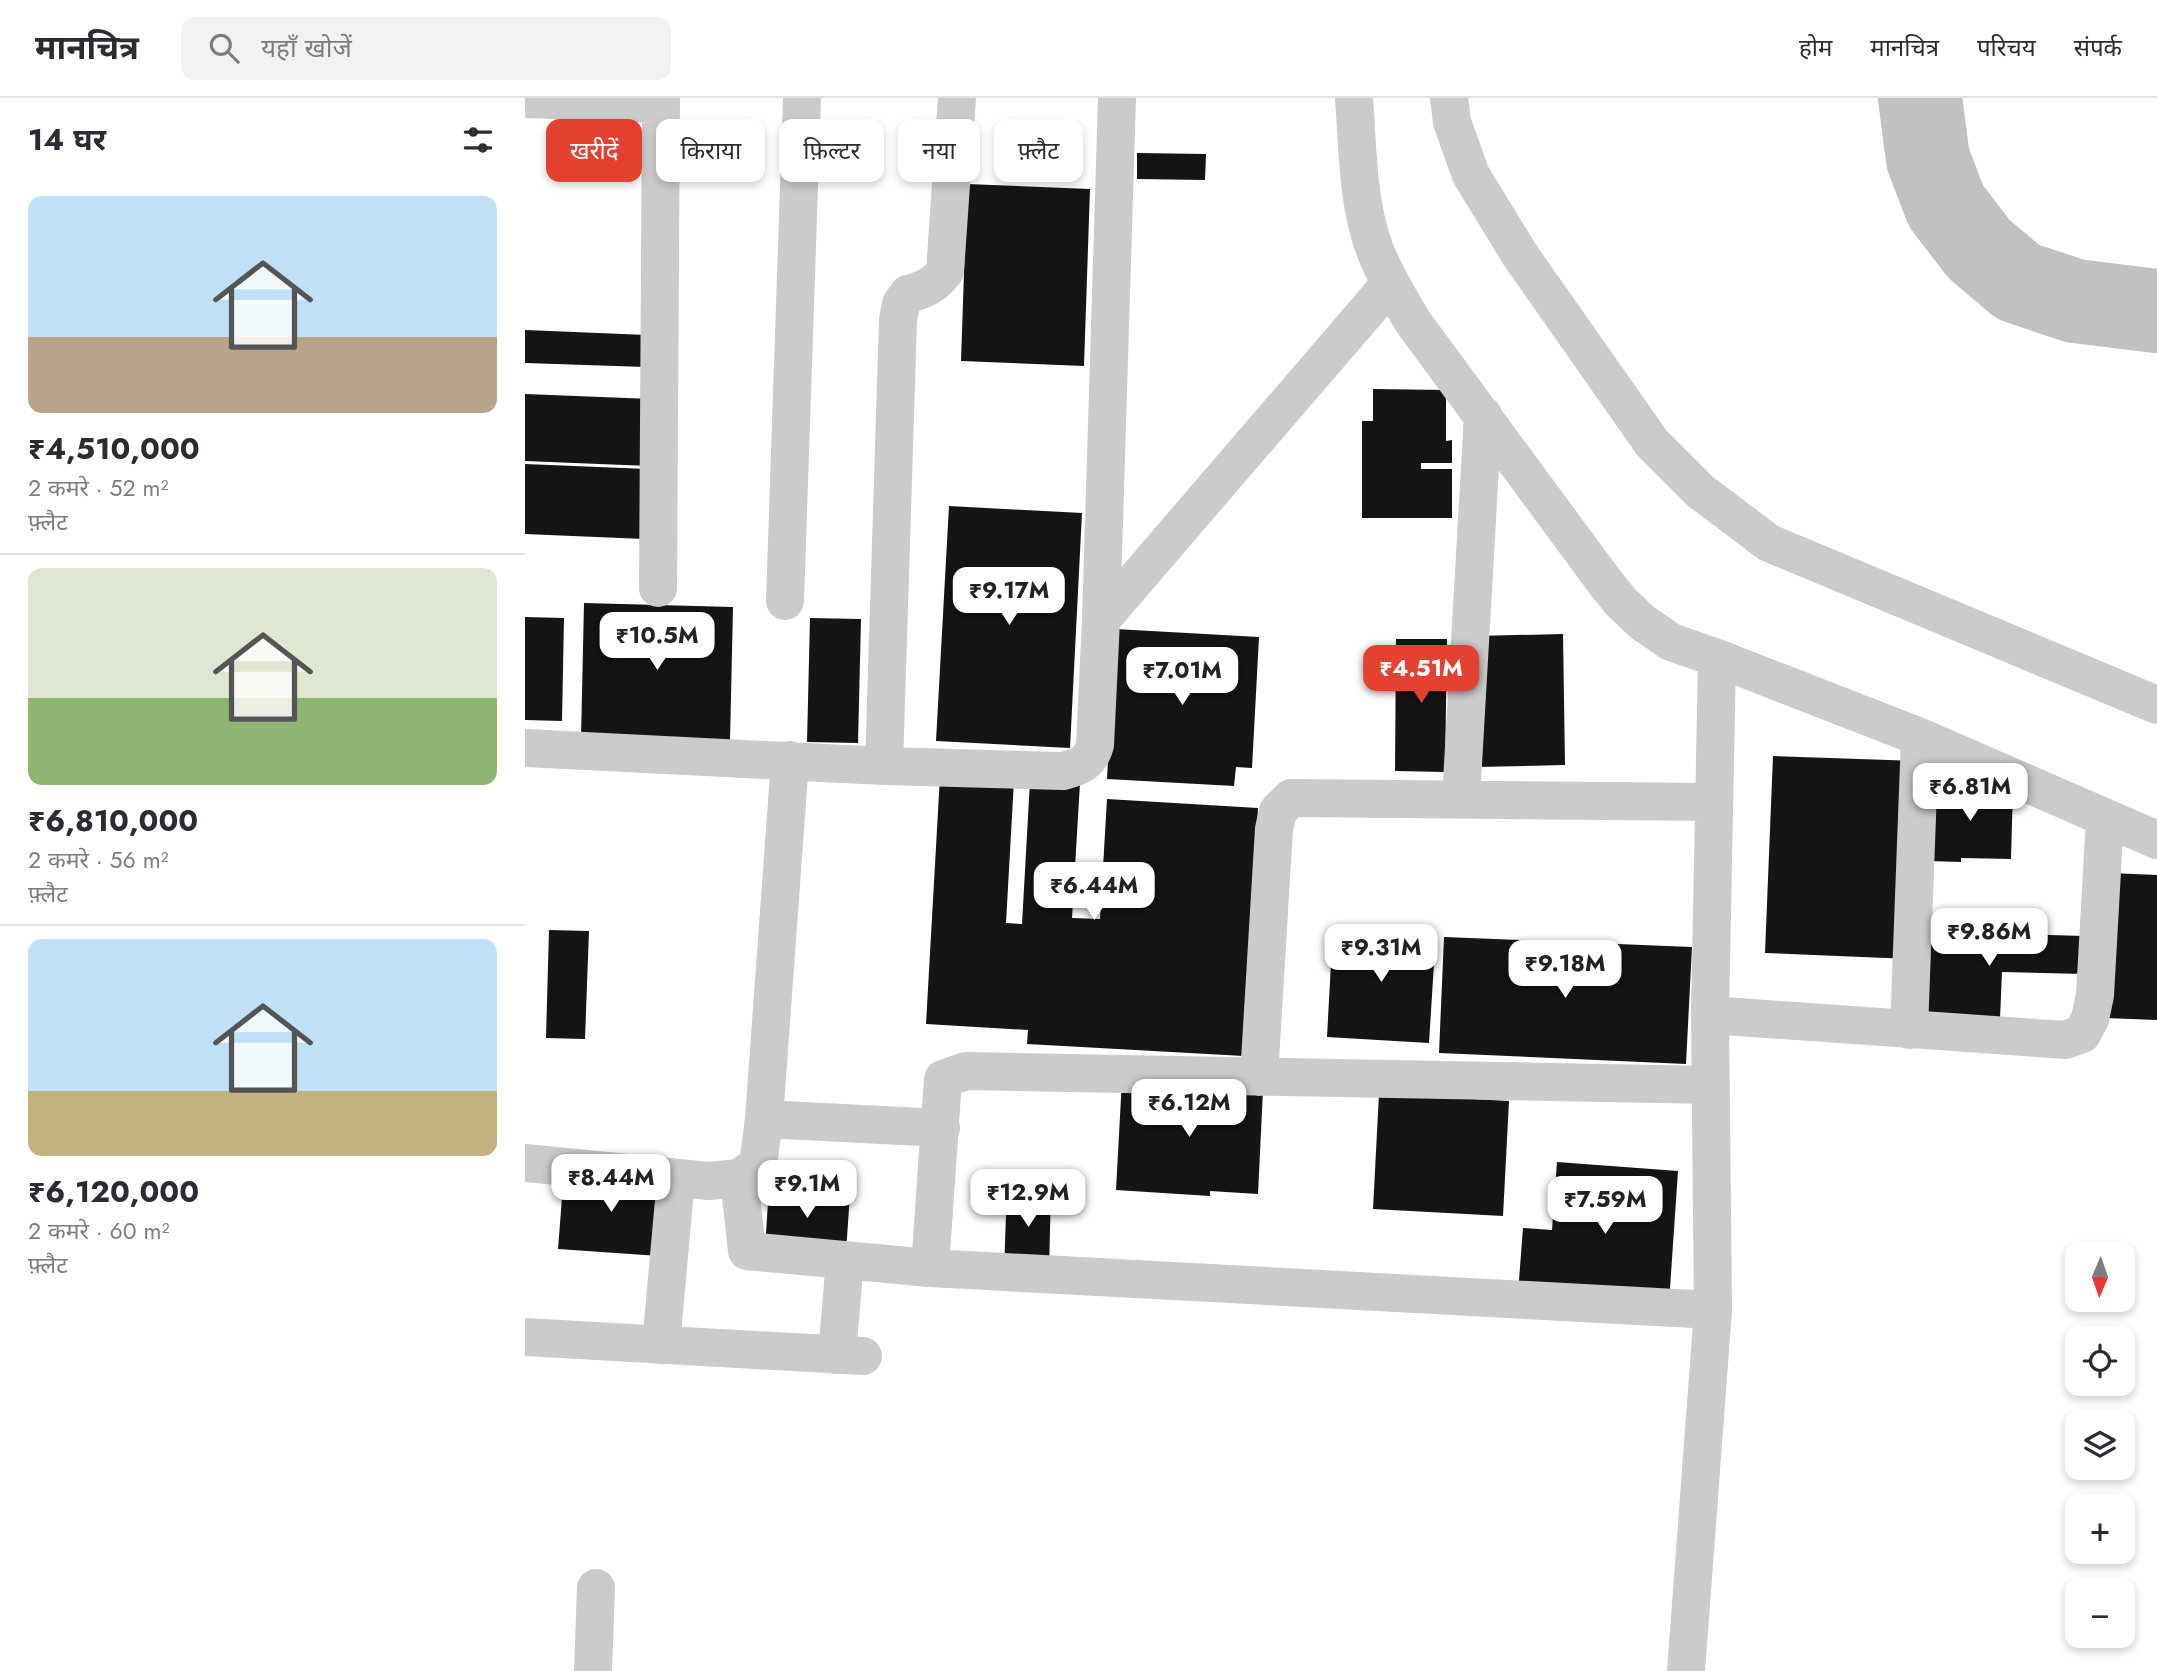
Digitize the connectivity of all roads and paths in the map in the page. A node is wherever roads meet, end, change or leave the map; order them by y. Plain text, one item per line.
1 (802, 98) edge
2 (957, 98) edge
3 (1117, 98) edge
4 (1354, 98) edge
5 (1449, 98) edge
6 (525, 99) edge
7 (661, 101) edge
8 (1389, 284) junction
9 (1483, 415) junction
10 (658, 588) dead end
11 (785, 601) dead end
12 (1101, 620) junction
13 (1717, 657) junction
14 (2157, 705) edge
15 (1920, 737) junction
16 (525, 748) edge
17 (790, 760) junction
18 (884, 766) junction
19 (1461, 799) junction
20 (1714, 803) junction
21 (2105, 818) junction
22 (2157, 840) edge
23 (1710, 1016) junction
24 (1909, 1030) junction
25 (1259, 1077) junction
26 (1711, 1085) junction
27 (764, 1119) junction
28 (941, 1128) junction
29 (525, 1163) edge
30 (676, 1178) junction
31 (740, 1178) junction
32 (845, 1260) junction
33 (930, 1268) junction
34 (1713, 1310) junction
35 (525, 1337) edge
36 (661, 1345) junction
37 (596, 1588) dead end
38 (593, 1671) edge
39 (1686, 1671) edge

1 - 11 street
2 - 18 street
3 - 12 street
4 - 8 street
5 - 14 street
6 - 7 street
7 - 10 street
8 - 9 street
8 - 12 street
9 - 13 street
9 - 19 street
12 - 18 street
13 - 15 street
13 - 20 street
15 - 21 street
15 - 24 street
16 - 17 street
17 - 18 street
17 - 27 street
19 - 20 street
19 - 25 street
20 - 23 street
21 - 22 street
21 - 24 street
23 - 24 street
23 - 26 street
25 - 26 street
25 - 28 street
26 - 34 street
27 - 28 street
27 - 31 street
28 - 33 street
29 - 30 street
30 - 31 street
30 - 36 street
31 - 32 street
32 - 33 street
32 - 36 street
33 - 34 street
34 - 39 street
35 - 36 street
37 - 38 street

